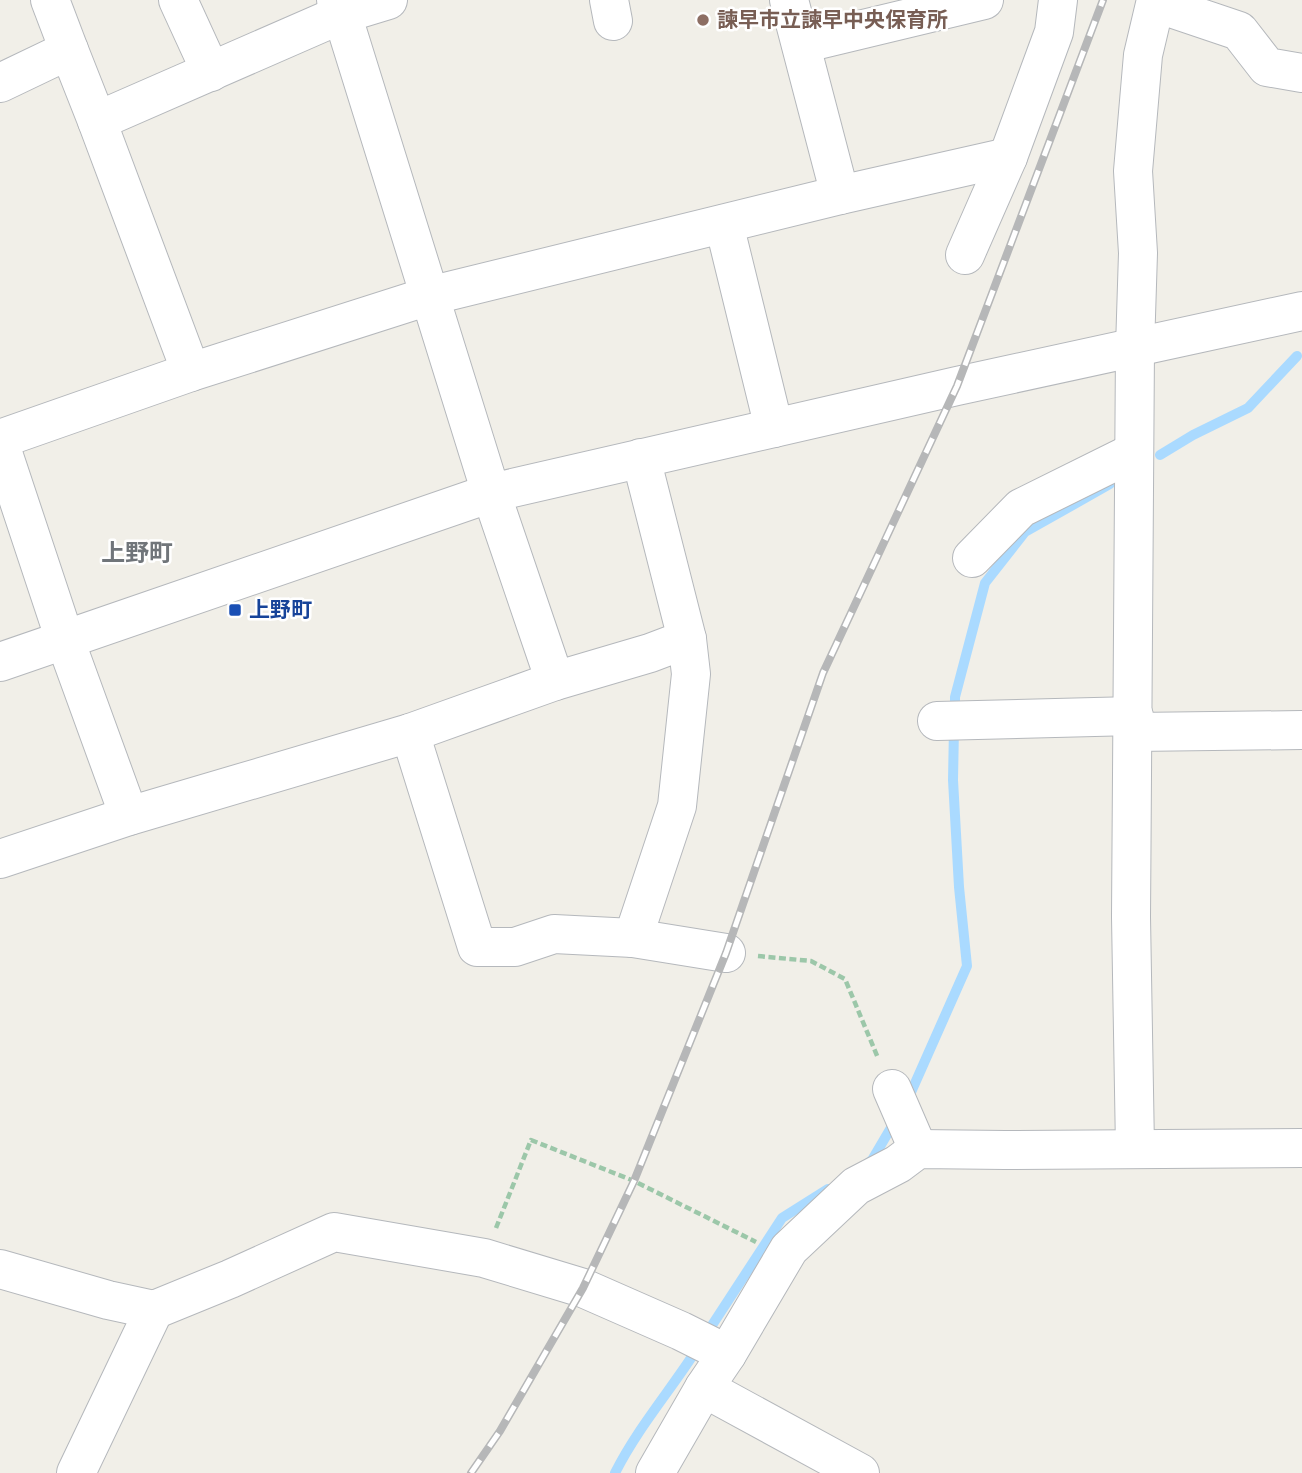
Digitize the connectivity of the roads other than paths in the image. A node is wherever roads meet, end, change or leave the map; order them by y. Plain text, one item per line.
1 (50, 0) edge
2 (178, 0) edge
3 (388, 0) edge
4 (789, 0) edge
5 (985, 0) edge
6 (1058, 0) edge
7 (1156, 2) edge
8 (339, 7) edge
9 (801, 44) junction
10 (69, 50) junction
11 (211, 72) junction
12 (1302, 73) edge
13 (0, 83) edge
14 (97, 121) junction
15 (1008, 157) junction
16 (841, 195) junction
17 (724, 224) junction
18 (965, 255) dead end
19 (429, 296) junction
20 (1302, 311) edge
21 (1135, 348) junction
22 (191, 372) junction
23 (774, 428) junction
24 (0, 442) edge
25 (1134, 452) junction
26 (640, 458) junction
27 (491, 493) junction
28 (972, 558) dead end
29 (687, 639) junction
30 (65, 640) junction
31 (0, 662) edge
32 (555, 681) junction
33 (937, 721) dead end
34 (1134, 724) junction
35 (1302, 730) edge
36 (410, 733) junction
37 (129, 816) junction
38 (0, 859) edge
39 (633, 938) junction
40 (726, 953) road end
41 (891, 1089) road end
42 (914, 1141) junction
43 (1135, 1148) junction
44 (1302, 1148) edge
45 (0, 1269) edge
46 (154, 1310) junction
47 (727, 1354) junction
48 (704, 1388) junction
49 (76, 1473) edge
50 (654, 1473) edge
51 (860, 1473) edge

1 - 10 street
2 - 11 street
3 - 8 street
4 - 9 street
5 - 9 street
6 - 15 street
7 - 12 street
7 - 21 street
8 - 11 street
8 - 19 street
9 - 16 street
10 - 13 street
10 - 14 street
11 - 14 street
14 - 22 street
15 - 16 street
15 - 18 street
16 - 17 street
17 - 19 street
17 - 23 street
19 - 22 street
19 - 27 street
20 - 21 street
21 - 23 street
21 - 25 street
22 - 24 street
23 - 26 street
24 - 30 street
25 - 28 street
25 - 34 street
26 - 27 street
26 - 29 street
27 - 30 street
27 - 32 street
29 - 32 street
29 - 39 street
30 - 31 street
30 - 37 street
32 - 36 street
33 - 34 street
34 - 35 street
34 - 43 street
36 - 37 street
36 - 39 street
37 - 38 street
39 - 40 street
41 - 42 street
42 - 43 street
42 - 47 street
43 - 44 street
45 - 46 street
46 - 47 street
46 - 49 street
47 - 48 street
48 - 50 street
48 - 51 street

